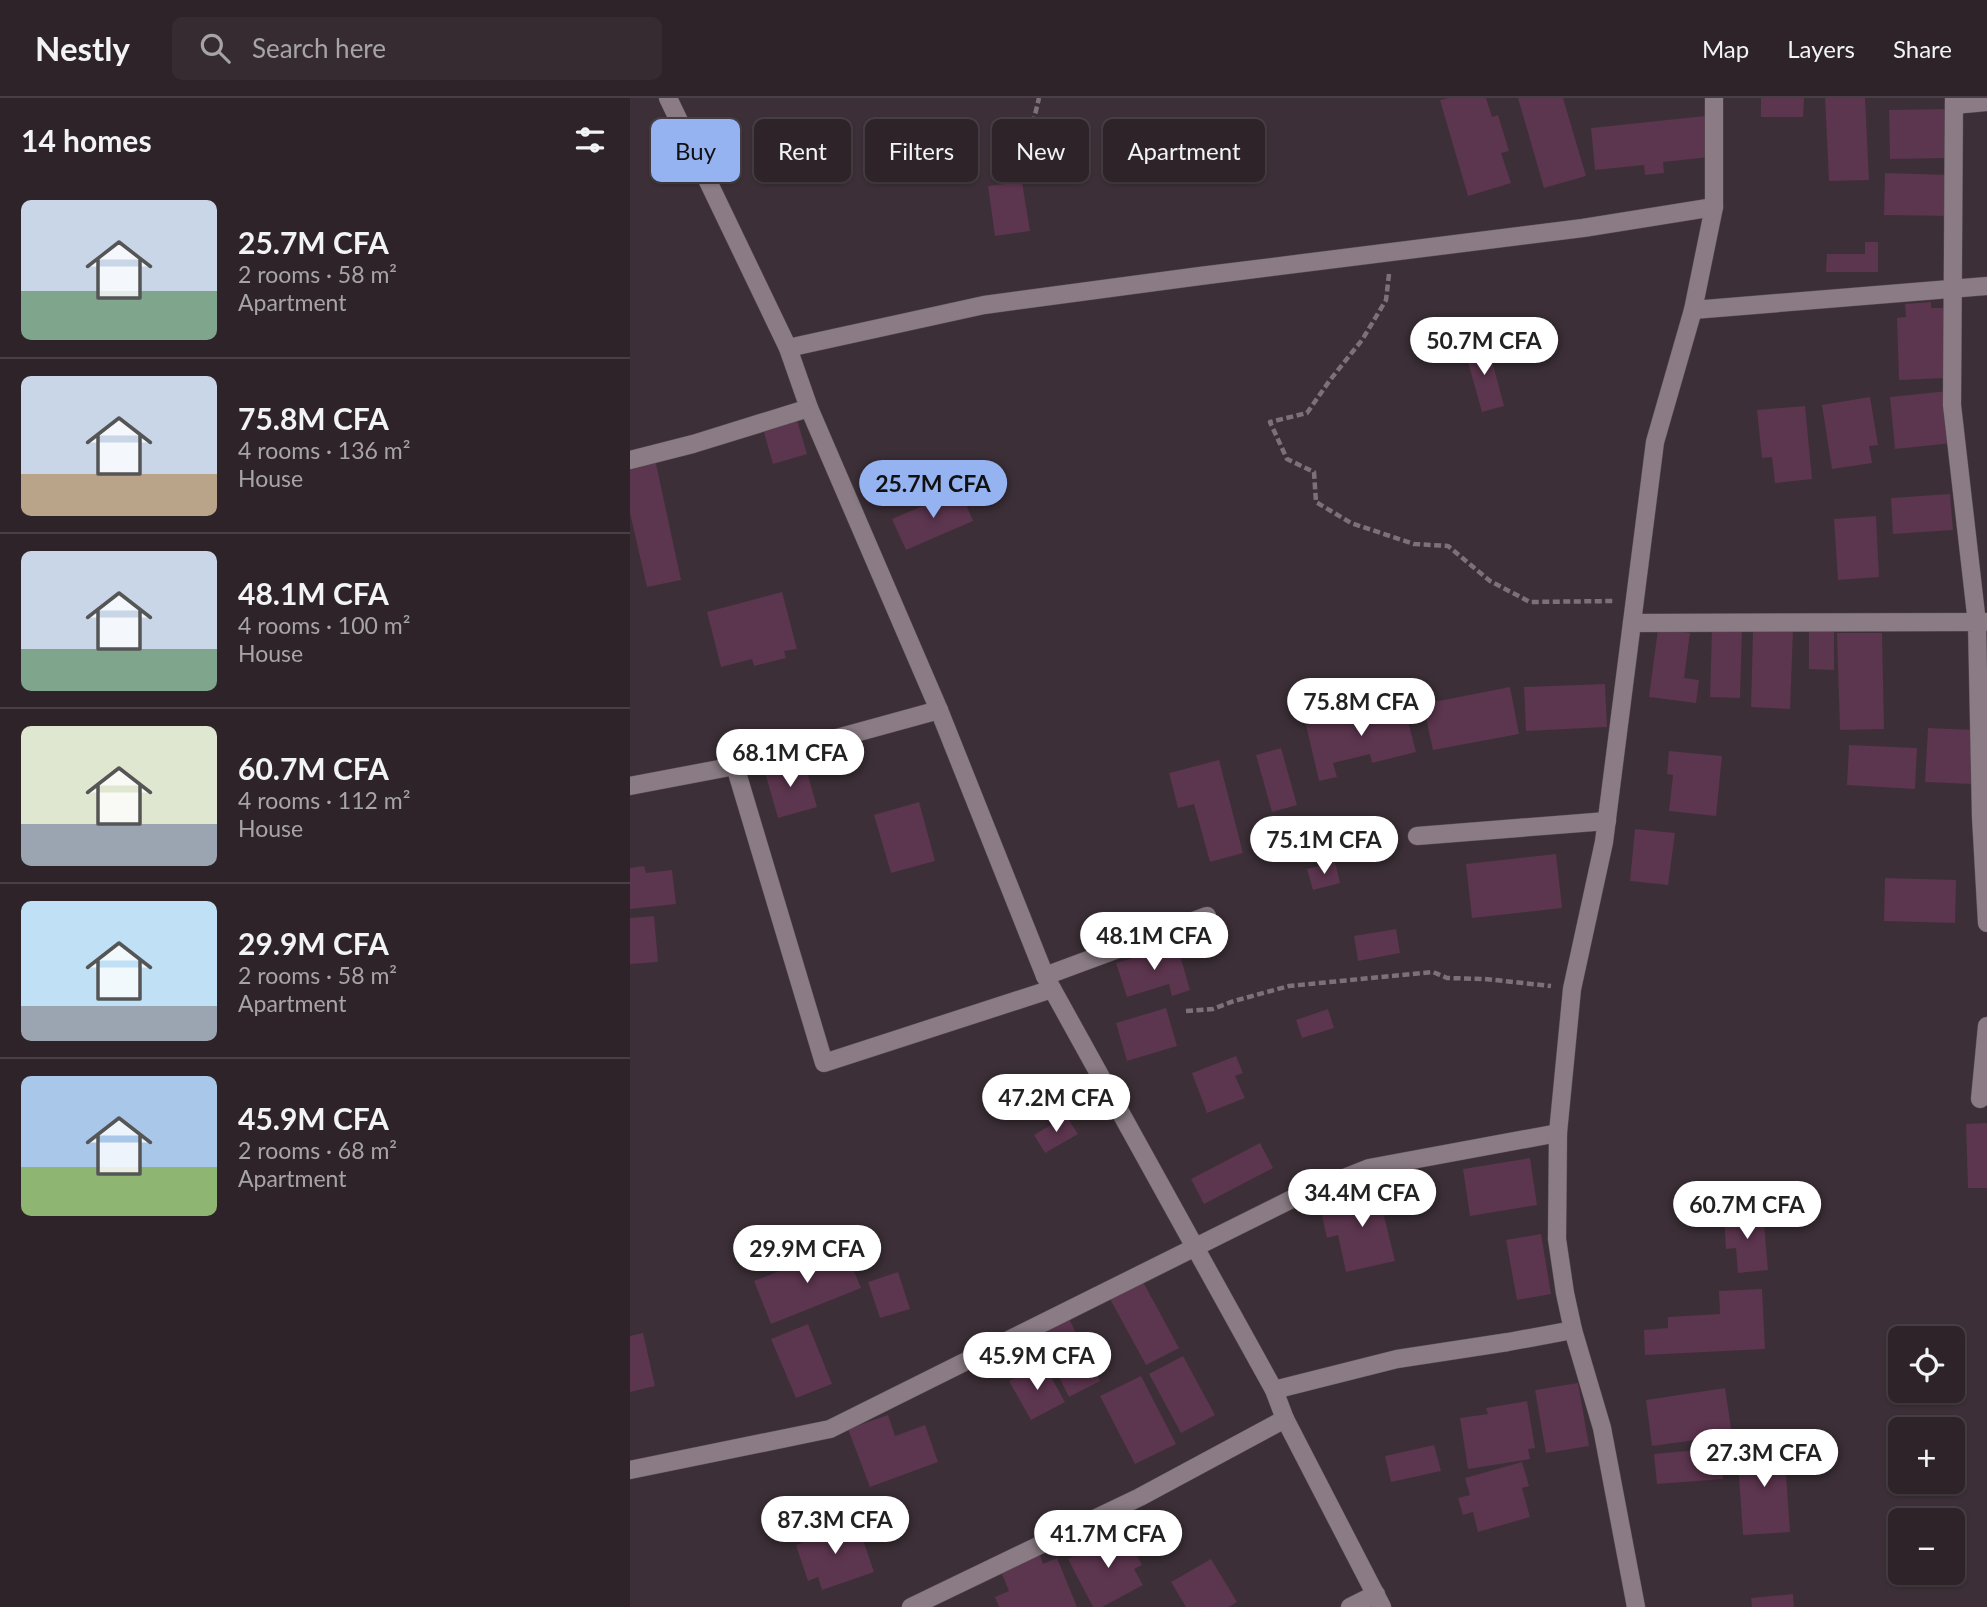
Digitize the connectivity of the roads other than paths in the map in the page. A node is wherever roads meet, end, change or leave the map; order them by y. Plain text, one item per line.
1 (668, 98) edge
2 (1714, 98) edge
3 (1954, 102) edge
4 (1987, 102) edge
5 (1714, 207) junction
6 (1987, 286) edge
7 (1953, 289) junction
8 (1693, 310) junction
9 (788, 348) junction
10 (809, 408) junction
11 (630, 460) edge
12 (1982, 622) edge
13 (1632, 623) junction
14 (939, 710) junction
15 (735, 766) junction
16 (630, 786) edge
17 (1984, 818) edge
18 (1607, 821) junction
19 (1417, 836) dead end
20 (1207, 916) dead end
21 (1987, 923) edge
22 (1049, 983) junction
23 (1987, 1026) edge
24 (1980, 1099) dead end
25 (1558, 1133) junction
26 (1194, 1248) junction
27 (1573, 1330) junction
28 (1274, 1390) junction
29 (1285, 1419) junction
30 (630, 1470) edge
31 (1379, 1600) edge
32 (911, 1607) edge
33 (1350, 1607) edge
34 (1636, 1607) edge

1 - 9 street
2 - 5 street
3 - 4 street
3 - 7 street
5 - 8 street
5 - 9 street
6 - 7 street
7 - 8 street
7 - 12 street
8 - 13 street
9 - 10 street
10 - 11 street
10 - 14 street
12 - 13 street
12 - 17 street
13 - 18 street
14 - 15 street
14 - 22 street
15 - 16 street
15 - 22 street
17 - 21 street
18 - 19 street
18 - 25 street
20 - 22 street
22 - 26 street
23 - 24 street
25 - 26 street
25 - 27 street
26 - 28 street
26 - 30 street
27 - 28 street
27 - 34 street
28 - 29 street
29 - 31 street
29 - 32 street
31 - 33 street

